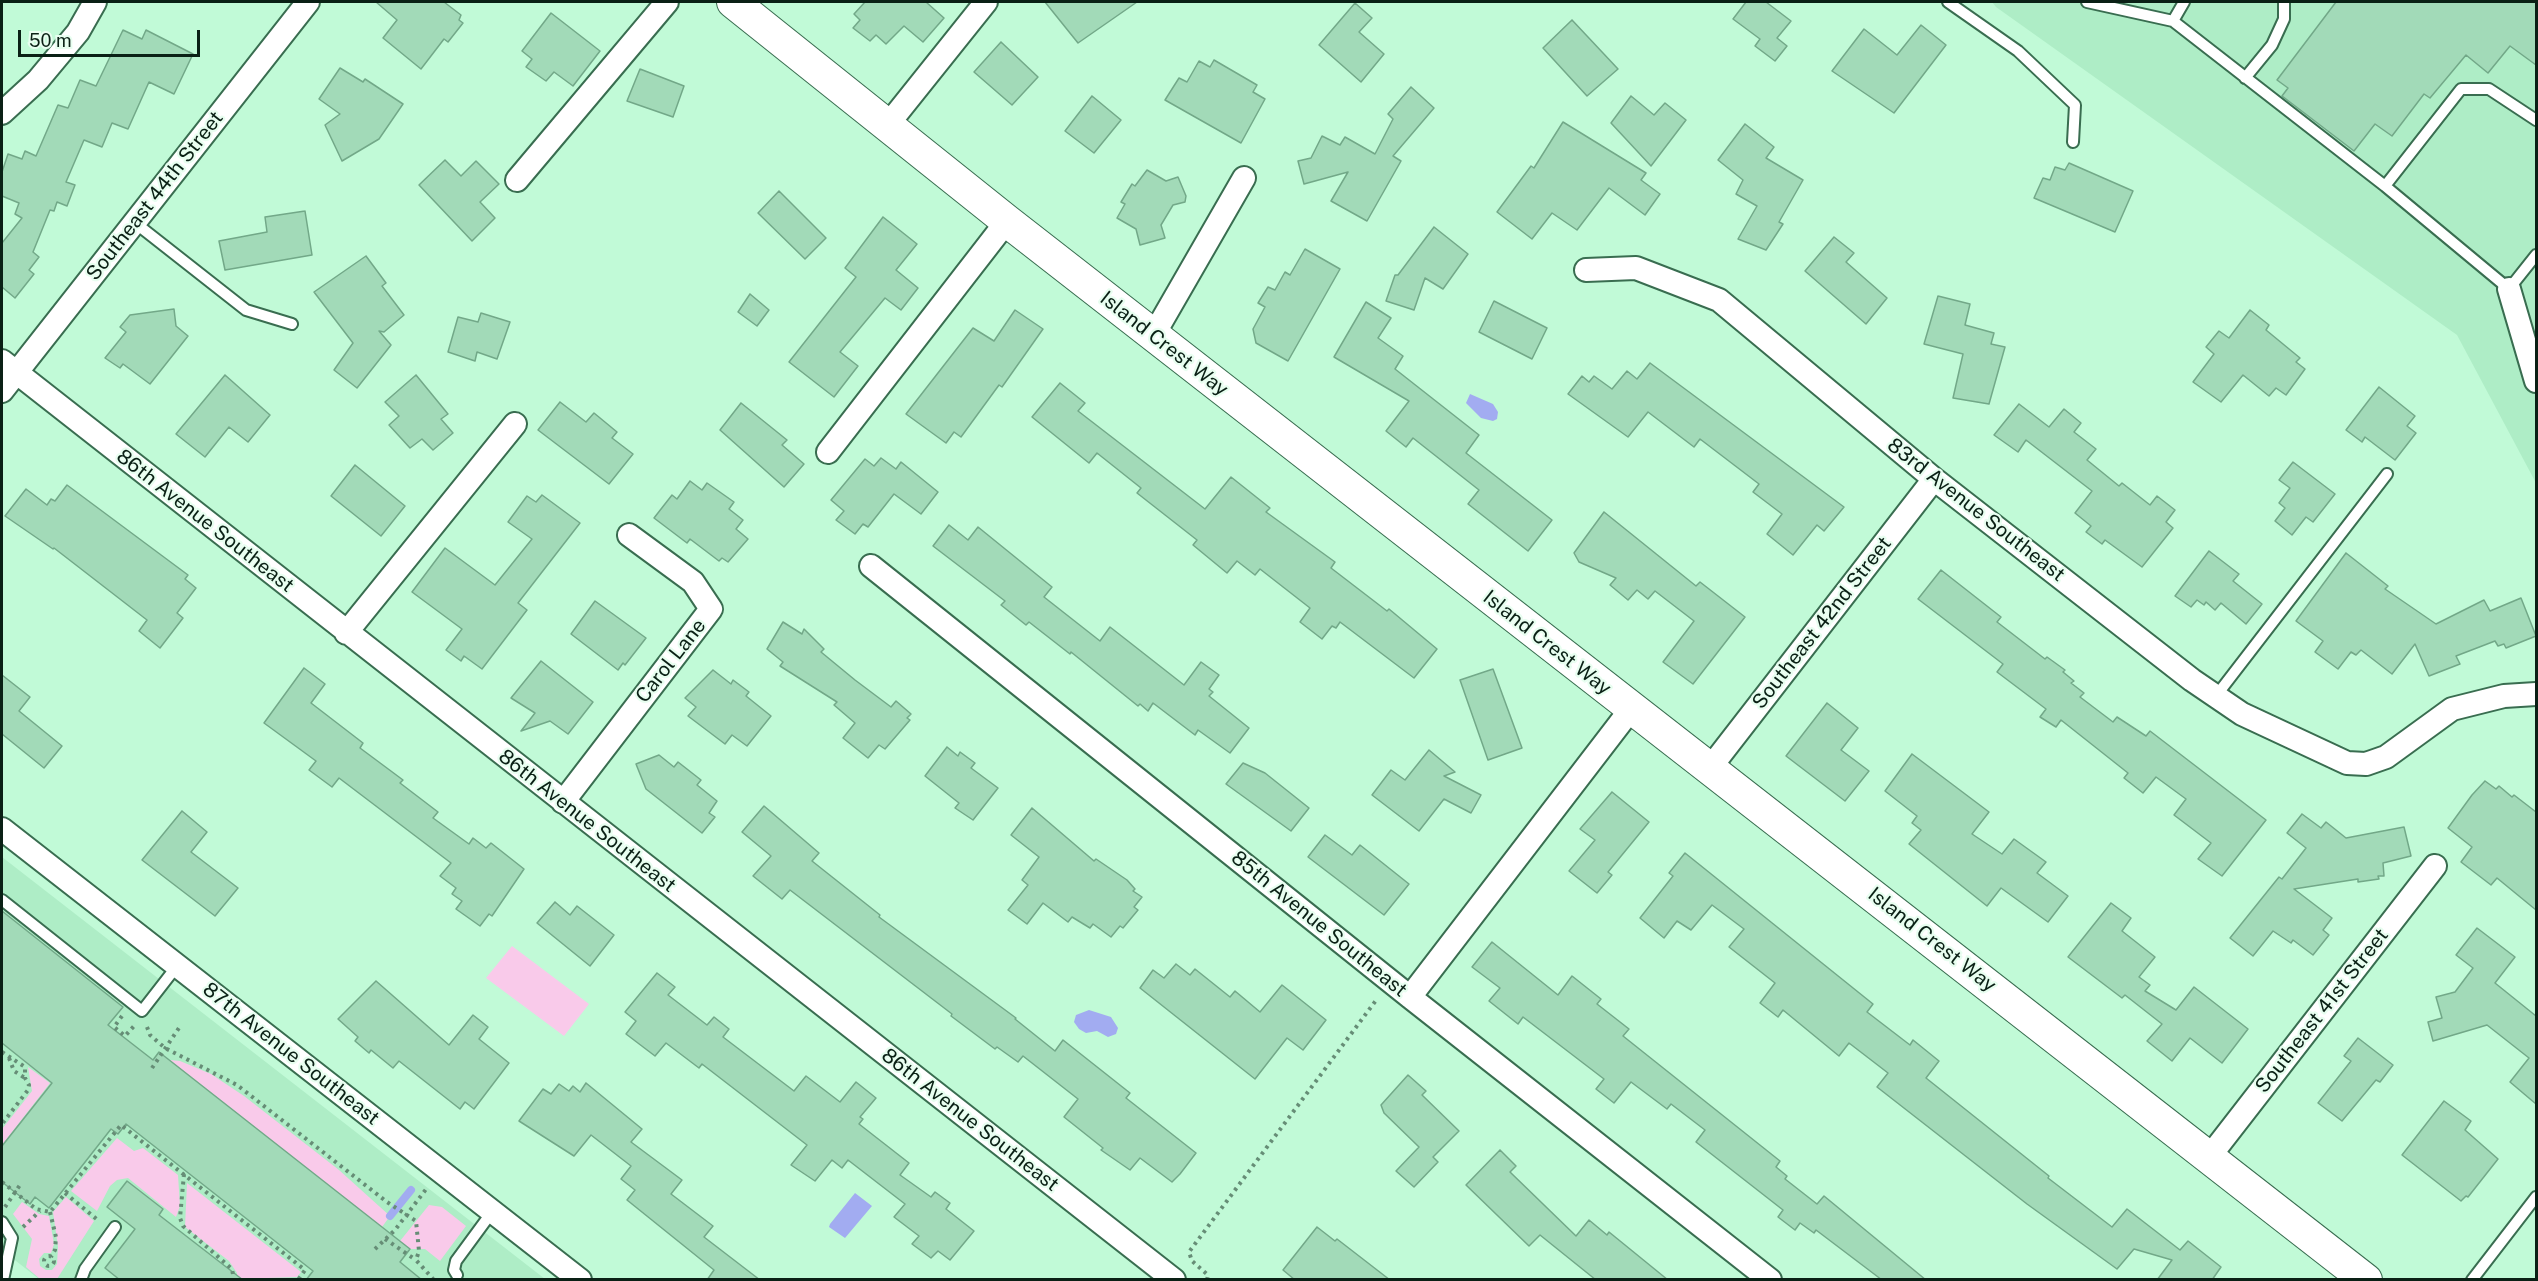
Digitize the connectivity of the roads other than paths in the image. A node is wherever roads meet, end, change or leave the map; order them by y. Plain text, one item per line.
1 (95, 2) edge
2 (308, 2) edge
3 (667, 2) edge
4 (733, 2) edge
5 (986, 2) edge
6 (1948, 2) edge
7 (2087, 2) edge
8 (2184, 2) edge
9 (2284, 2) edge
10 (2173, 21) junction
11 (2245, 78) junction
12 (2, 113) edge
13 (2536, 120) edge
14 (886, 127) junction
15 (2073, 142) dead end
16 (1245, 178) dead end
17 (517, 180) dead end
18 (2385, 186) junction
19 (1007, 221) junction
20 (134, 222) junction
21 (2536, 255) edge
22 (1586, 270) dead end
23 (2509, 289) junction
24 (292, 324) dead end
25 (1154, 336) junction
26 (8, 367) edge
27 (2536, 381) edge
28 (2, 391) edge
29 (515, 424) dead end
30 (828, 453) dead end
31 (2387, 474) dead end
32 (1934, 479) junction
33 (629, 535) dead end
34 (871, 566) dead end
35 (346, 633) junction
36 (2536, 694) edge
37 (2216, 696) junction
38 (1631, 708) junction
39 (1710, 768) junction
40 (563, 802) junction
41 (2, 829) edge
42 (2435, 866) dead end
43 (2, 900) edge
44 (177, 966) junction
45 (1410, 997) junction
46 (2210, 1156) junction
47 (2536, 1197) edge
48 (492, 1212) junction
49 (2, 1222) edge
50 (116, 1227) dead end
51 (457, 1275) dead end
52 (1167, 1277) edge
53 (3, 1280) edge
54 (81, 1280) edge
55 (580, 1280) edge
56 (1770, 1280) edge
57 (2366, 1280) edge
58 (2472, 1280) edge

1 - 12 street
2 - 20 street, Southeast 44th Street
3 - 17 street
4 - 14 main road, Island Crest Way
5 - 14 street
6 - 15 lane
7 - 10 lane
8 - 10 lane
9 - 11 lane
10 - 11 lane
11 - 18 lane
13 - 18 lane
14 - 19 main road, Island Crest Way
16 - 25 street
18 - 23 lane
19 - 25 main road, Island Crest Way
19 - 30 street
20 - 24 lane
20 - 26 street, Southeast 44th Street
21 - 23 lane
22 - 32 street, 83rd Avenue Southeast
23 - 27 street
25 - 38 main road, Island Crest Way
26 - 28 street, Southeast 44th Street
26 - 35 street, 86th Avenue Southeast
29 - 35 street
31 - 37 lane
32 - 37 street, 83rd Avenue Southeast
32 - 39 street, Southeast 42nd Street
33 - 40 street, Carol Lane
34 - 45 street, 85th Avenue Southeast
35 - 40 street, 86th Avenue Southeast
36 - 37 street, 83rd Avenue Southeast
38 - 39 main road, Island Crest Way
38 - 45 street
39 - 46 main road, Island Crest Way
40 - 52 street, 86th Avenue Southeast
41 - 44 street, 87th Avenue Southeast
42 - 46 street, Southeast 41st Street
43 - 44 lane
44 - 48 street, 87th Avenue Southeast
45 - 56 street, 85th Avenue Southeast
46 - 57 main road, Island Crest Way
47 - 58 lane
48 - 51 lane
48 - 55 street, 87th Avenue Southeast
49 - 53 lane
50 - 54 lane

